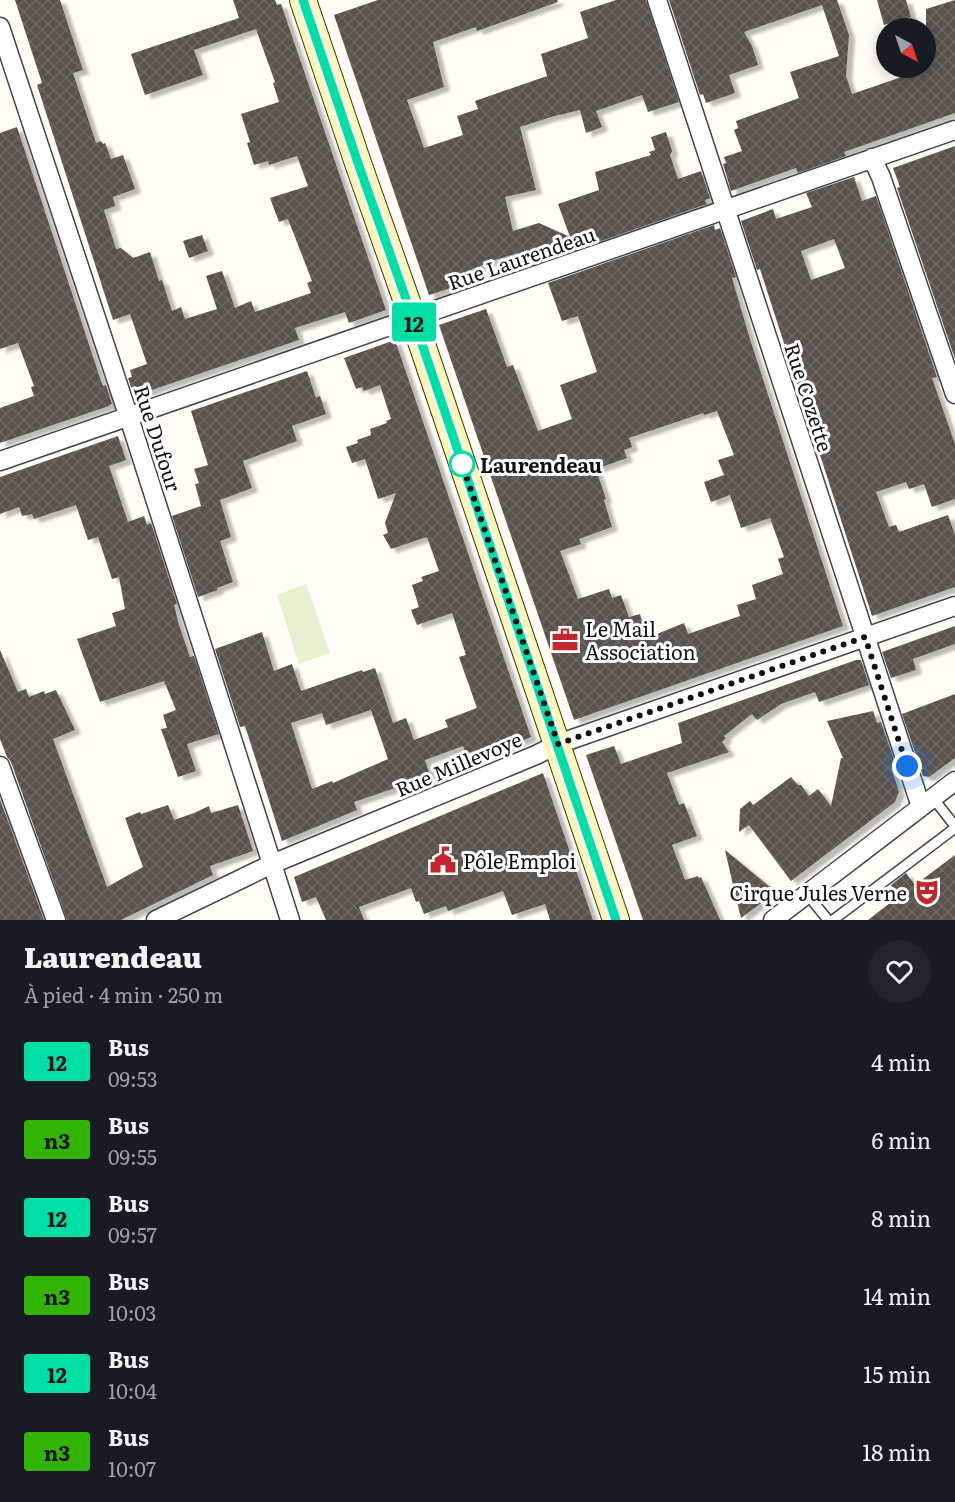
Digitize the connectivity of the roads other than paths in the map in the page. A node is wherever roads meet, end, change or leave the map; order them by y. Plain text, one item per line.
1 (657, 0) edge
2 (310, 2) edge
3 (0, 27) edge
4 (955, 130) edge
5 (872, 158) junction
6 (726, 209) junction
7 (412, 318) junction
8 (955, 394) edge
9 (129, 416) junction
10 (0, 461) edge
11 (955, 606) edge
12 (865, 637) junction
13 (558, 744) junction
14 (0, 766) edge
15 (955, 781) edge
16 (927, 803) junction
17 (955, 827) edge
18 (272, 864) junction
19 (807, 894) junction
20 (56, 920) edge
21 (156, 920) edge
22 (290, 920) edge
23 (616, 920) edge
24 (773, 920) edge
25 (828, 920) edge
26 (833, 920) edge

1 - 6 street, Rue Cozette
2 - 7 street
3 - 9 street, Rue Dufour
4 - 5 street, Rue Laurendeau
5 - 6 street, Rue Laurendeau
5 - 8 street
6 - 7 street, Rue Laurendeau
6 - 12 street, Rue Cozette
7 - 9 street, Rue Laurendeau
7 - 13 street
9 - 10 street, Rue Laurendeau
9 - 18 street, Rue Dufour
11 - 12 street, Rue Millevoye
12 - 13 street, Rue Millevoye
12 - 16 street, Rue Cozette
13 - 18 street, Rue Millevoye
13 - 23 street
14 - 20 street
15 - 16 street
16 - 17 lane
16 - 19 street
17 - 26 lane
18 - 21 street, Rue Millevoye
18 - 22 street, Rue Dufour
19 - 24 street
19 - 25 lane

